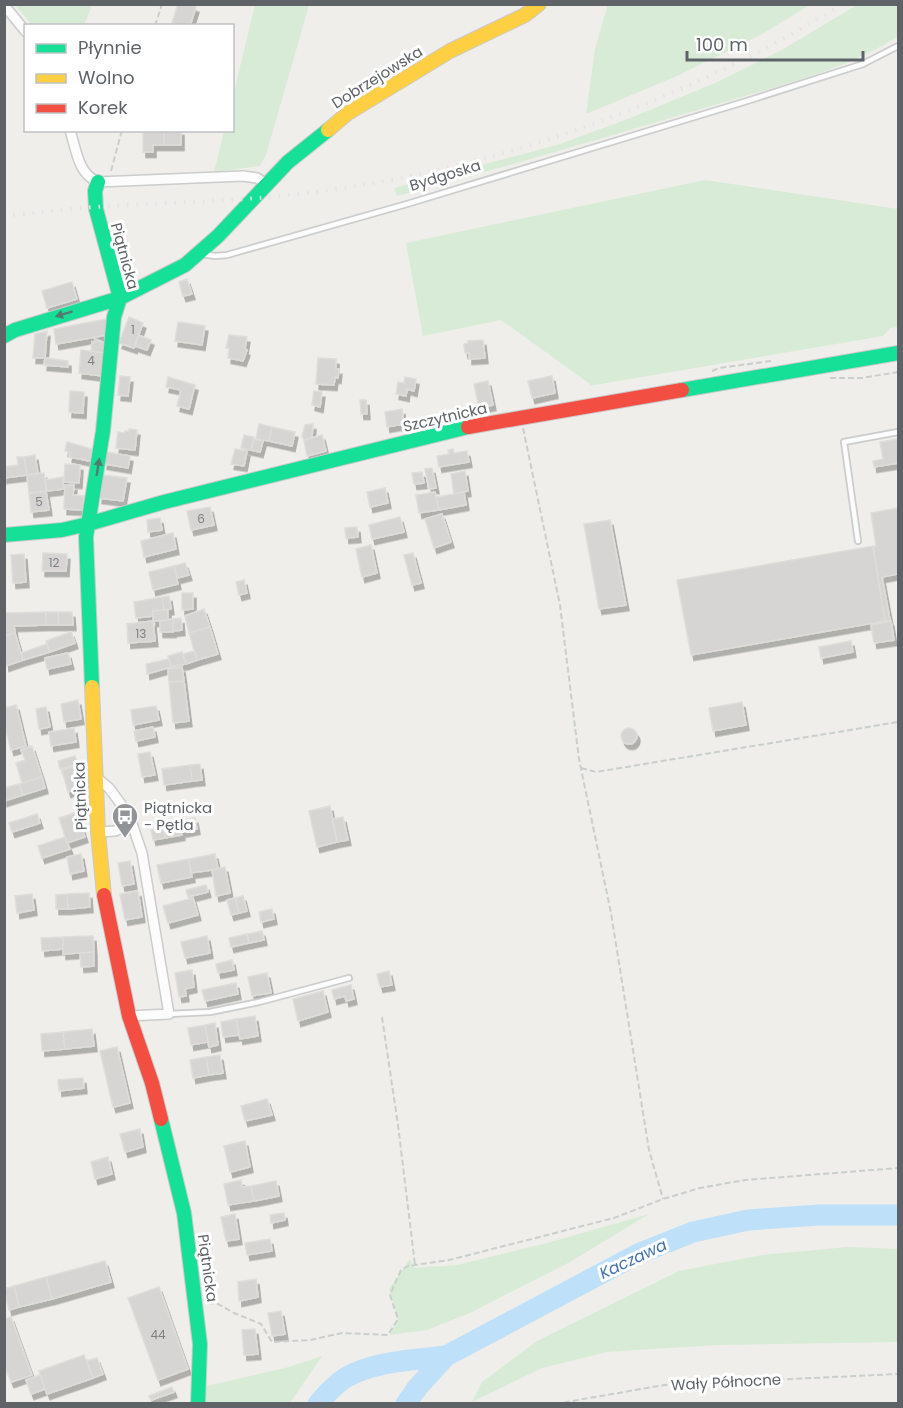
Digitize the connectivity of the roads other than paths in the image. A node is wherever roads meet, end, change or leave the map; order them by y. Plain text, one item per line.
1 (538, 4) edge
2 (4, 5) edge
3 (24, 30) edge
4 (898, 46) edge
5 (71, 132) edge
6 (103, 182) junction
7 (267, 184) junction
8 (200, 253) junction
9 (120, 298) junction
10 (4, 336) edge
11 (898, 353) edge
12 (898, 432) edge
13 (88, 524) junction
14 (4, 535) edge
15 (858, 541) dead end
16 (96, 777) junction
17 (132, 823) junction
18 (98, 832) junction
19 (349, 978) dead end
20 (169, 1014) junction
21 (129, 1016) junction
22 (198, 1404) edge

1 - 7 street, Dobrzejowska
2 - 3 street
4 - 8 lane, Bydgoska
5 - 6 street
6 - 7 street
6 - 9 street, Piątnicka
7 - 8 street, Dobrzejowska
8 - 9 street
9 -> 10 street
13 -> 9 street, Piątnicka
11 - 13 street, Szczytnicka
12 - 15 lane
13 - 14 street, Szczytnicka
13 - 16 street, Piątnicka
16 - 17 street
16 - 18 street, Piątnicka
17 - 18 street
17 - 20 street
18 - 21 street, Piątnicka
19 - 20 lane
20 - 21 street
21 - 22 street, Piątnicka

